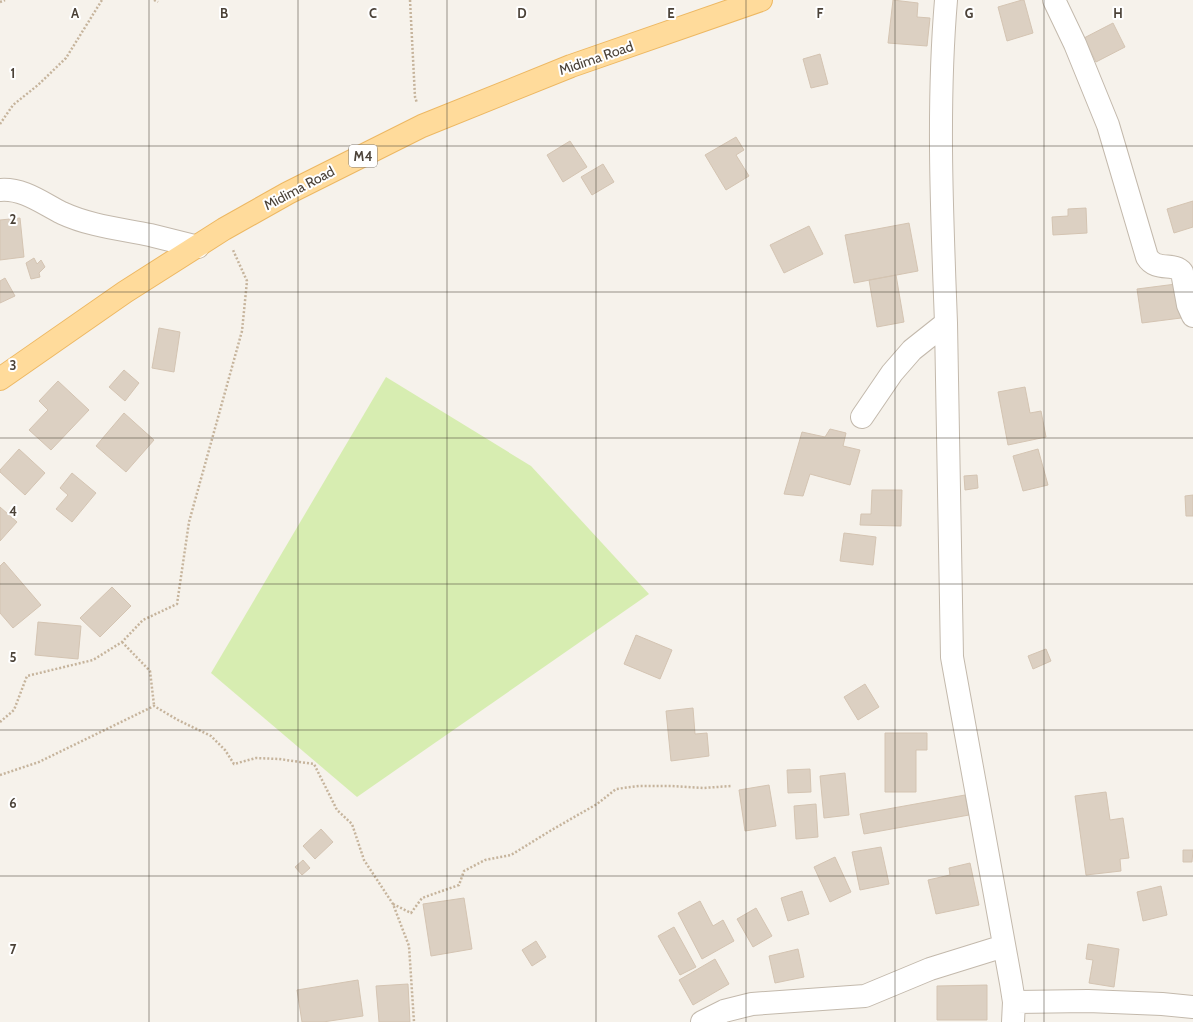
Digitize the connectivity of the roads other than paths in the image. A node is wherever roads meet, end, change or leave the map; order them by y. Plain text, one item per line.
1 (761, 0) edge
2 (946, 0) edge
3 (1054, 0) edge
4 (0, 190) edge
5 (198, 247) junction
6 (1193, 316) edge
7 (946, 323) junction
8 (0, 380) edge
9 (862, 417) dead end
10 (1004, 946) junction
11 (1193, 1007) edge
12 (1013, 1012) edge
13 (702, 1022) edge

1 - 5 main road, Midima Road / M4
2 - 7 street
3 - 6 street
4 - 5 street
5 - 8 main road, Midima Road / M4
7 - 9 street
7 - 10 street
10 - 12 street
10 - 13 street
11 - 12 street

